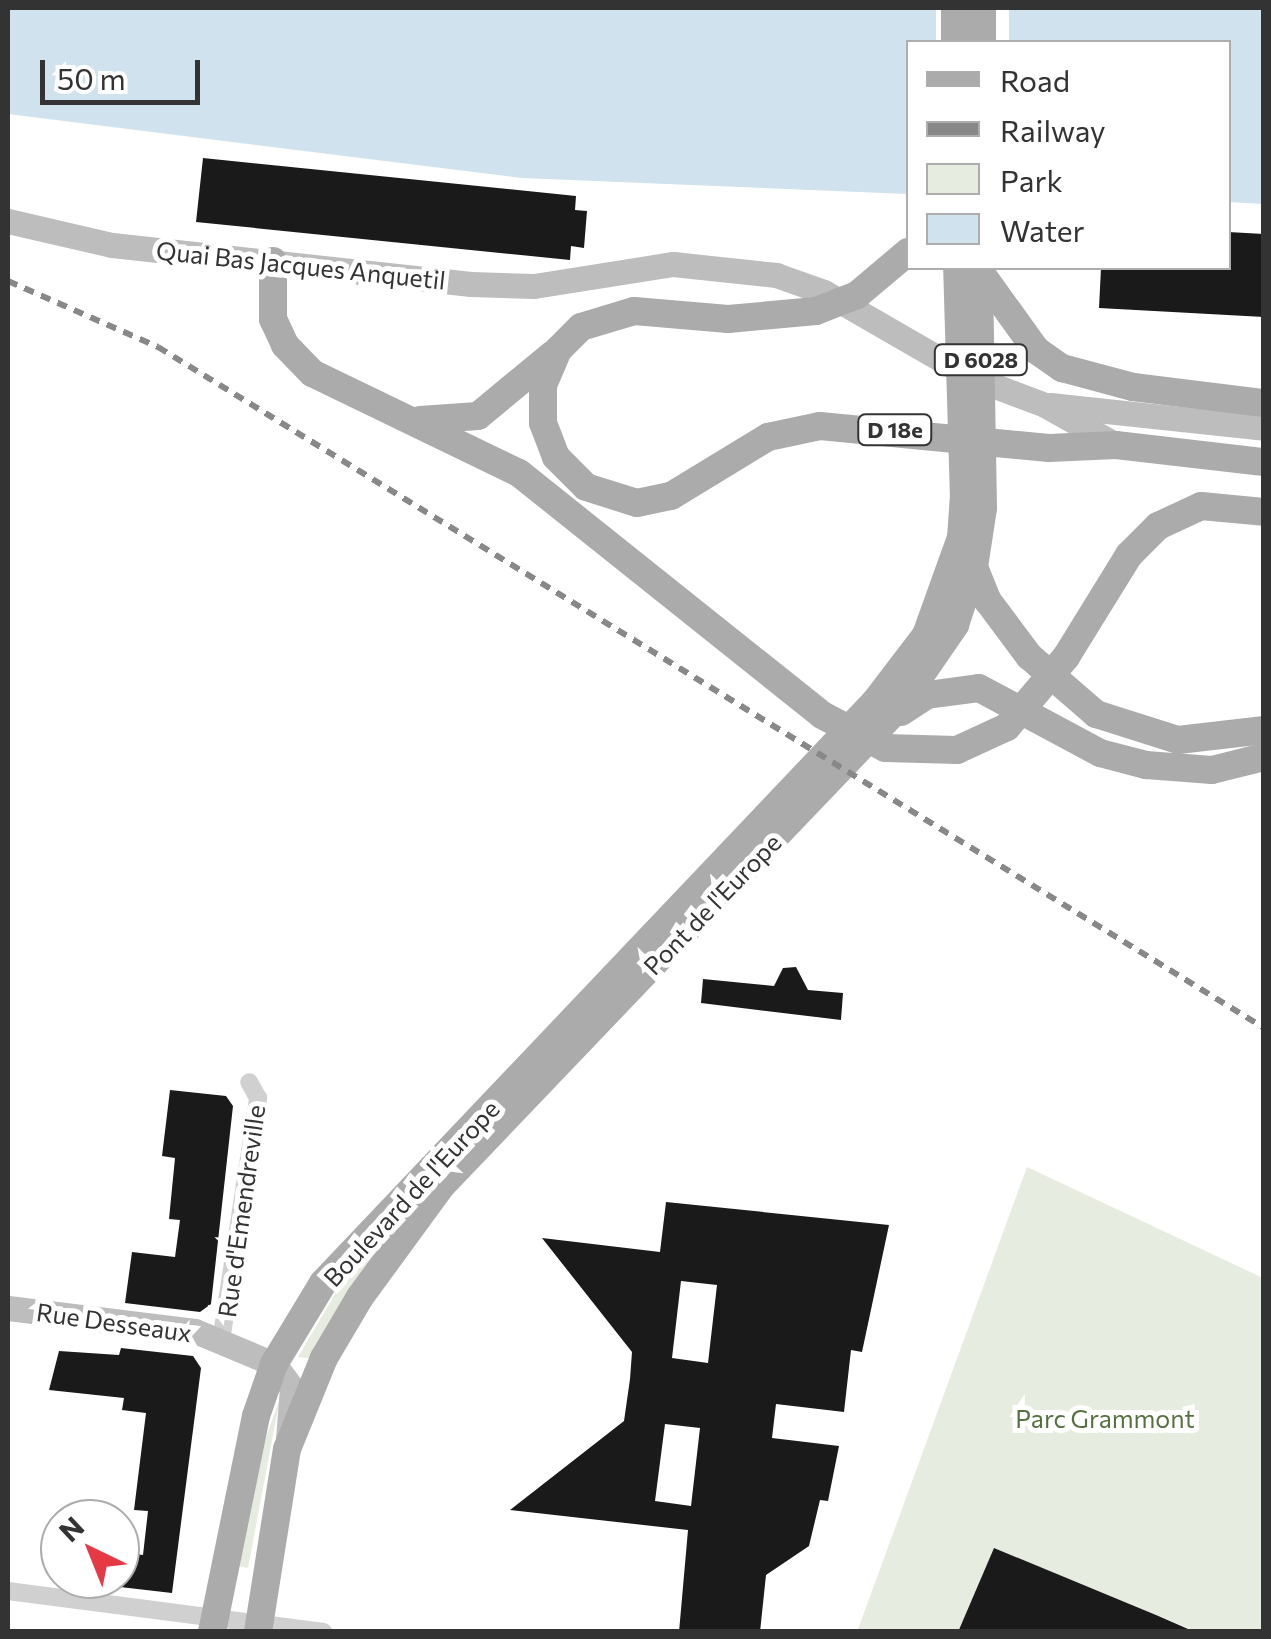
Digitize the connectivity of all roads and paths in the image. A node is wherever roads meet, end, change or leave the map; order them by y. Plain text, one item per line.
1 (955, 8) edge
2 (982, 8) edge
3 (955, 40) edge
4 (982, 40) edge
5 (8, 221) edge
6 (906, 254) edge
7 (273, 261) junction
8 (972, 270) edge
9 (973, 270) edge
10 (558, 350) junction
11 (1264, 403) edge
12 (1044, 405) junction
13 (413, 420) junction
14 (1264, 428) edge
15 (1116, 445) junction
16 (1264, 462) edge
17 (973, 489) junction
18 (1264, 512) edge
19 (974, 568) junction
20 (891, 710) junction
21 (1264, 730) edge
22 (1264, 757) edge
23 (248, 1082) dead end
24 (514, 1097) junction
25 (8, 1308) edge
26 (221, 1341) junction
27 (274, 1364) junction
28 (287, 1449) junction
29 (8, 1592) edge
30 (213, 1623) edge
31 (258, 1626) edge
32 (323, 1632) edge

1 - 3 main road
2 - 4 main road
5 - 7 main road, Quai Bas Jacques Anquetil
6 - 10 main road
7 - 12 main road, Quai Bas Jacques Anquetil
7 - 13 main road
8 - 17 main road, D 6028
9 - 11 main road
10 - 13 main road
10 - 15 main road, D 18e
12 - 14 main road
12 - 15 main road, D 18e
13 - 18 main road
15 - 16 main road, D 18e
17 - 19 main road
17 - 20 main road
19 - 20 main road
19 - 21 main road
20 - 22 main road
20 - 24 main road, Pont de l'Europe
23 - 26 street, Rue d'Emendreville
24 - 27 main road, Boulevard de l'Europe
24 - 28 main road, Boulevard de l'Europe
25 - 26 main road, Rue Desseaux
26 - 27 main road, Rue Desseaux
27 - 28 main road
27 - 30 main road, Boulevard de l'Europe
28 - 31 main road, Boulevard de l'Europe
29 - 30 street
30 - 31 street
31 - 32 street

